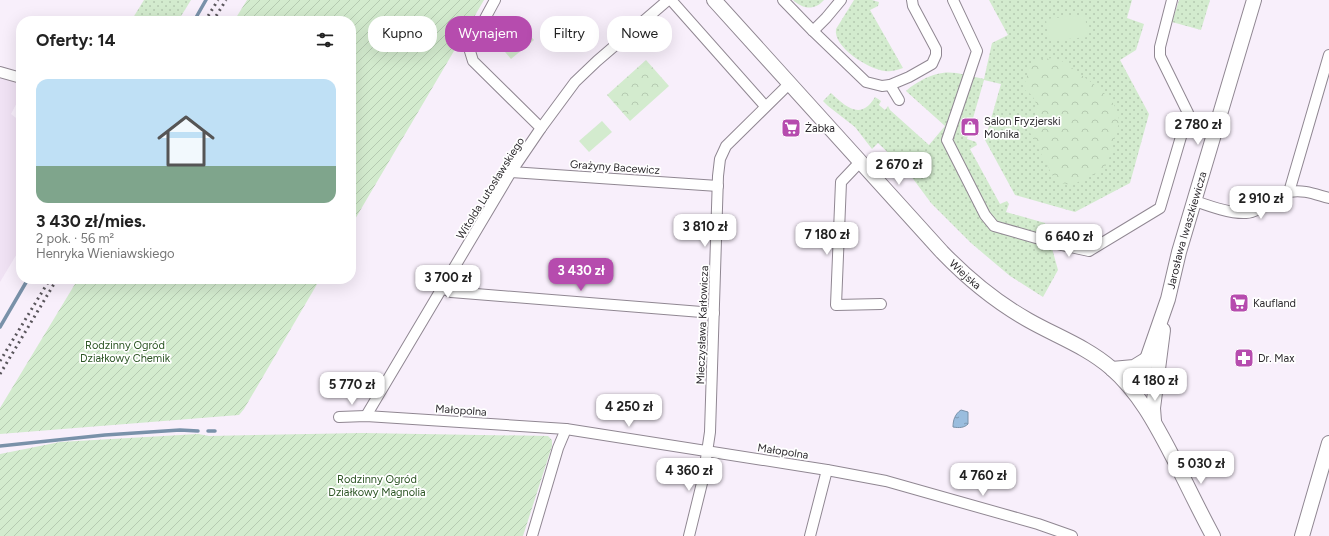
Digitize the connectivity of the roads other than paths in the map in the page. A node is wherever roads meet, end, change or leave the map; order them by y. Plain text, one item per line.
1 (495, 0) edge
2 (668, 0) edge
3 (671, 0) edge
4 (714, 0) edge
5 (783, 0) edge
6 (841, 0) edge
7 (912, 0) edge
8 (953, 0) edge
9 (1172, 0) edge
10 (1254, 0) edge
11 (813, 31) junction
12 (1329, 55) edge
13 (0, 72) edge
14 (16, 77) edge
15 (790, 83) junction
16 (890, 85) junction
17 (899, 100) dead end
18 (765, 106) junction
19 (541, 128) junction
20 (860, 162) junction
21 (512, 172) junction
22 (718, 186) junction
23 (1289, 192) junction
24 (1329, 198) edge
25 (1195, 201) junction
26 (442, 288) junction
27 (1168, 299) junction
28 (881, 304) dead end
29 (714, 313) junction
30 (1146, 359) junction
31 (1112, 369) junction
32 (1156, 379) junction
33 (1136, 394) junction
34 (366, 416) junction
35 (339, 417) dead end
36 (1154, 421) junction
37 (566, 429) junction
38 (1329, 443) edge
39 (707, 452) junction
40 (827, 470) junction
41 (532, 536) edge
42 (689, 536) edge
43 (810, 536) edge
44 (1072, 536) edge
45 (1213, 536) edge
46 (1302, 536) edge

1 - 19 street
2 - 19 street, Witolda Lutosławskiego
3 - 18 street
4 - 15 main road, Wiejska
5 - 11 street
6 - 11 street
7 - 16 street
8 - 9 street
10 - 25 main road, Jarosława Iwaszkiewicza
11 - 16 street
12 - 23 street
13 - 14 street
15 - 18 street, Mieczysława Karłowicza
15 - 20 main road, Wiejska
16 - 17 street
18 - 22 street, Mieczysława Karłowicza
19 - 21 street, Witolda Lutosławskiego
20 - 28 street
20 - 31 main road, Wiejska
21 - 22 street, Grażyny Bacewicz
21 - 26 street, Witolda Lutosławskiego
22 - 29 street, Mieczysława Karłowicza
23 - 24 street
23 - 25 street
25 - 27 main road, Jarosława Iwaszkiewicza
26 - 29 street
26 - 34 street, Witolda Lutosławskiego
27 - 30 main road, Jarosława Iwaszkiewicza
27 - 32 main road, Jarosława Iwaszkiewicza
29 - 39 street, Mieczysława Karłowicza
30 - 31 main road
30 - 33 main road, Jarosława Iwaszkiewicza
31 - 33 main road, Wiejska
32 - 33 main road
32 - 36 main road, Jarosława Iwaszkiewicza
33 - 36 main road, Wiejska
34 - 35 street, Małopolna
34 - 37 street, Małopolna
36 - 45 main road, Wiejska
37 - 39 street, Małopolna
37 - 41 street
38 - 46 main road
39 - 40 street, Małopolna
39 - 42 street, Mieczysława Karłowicza
40 - 43 street
40 - 44 street, Małopolna

